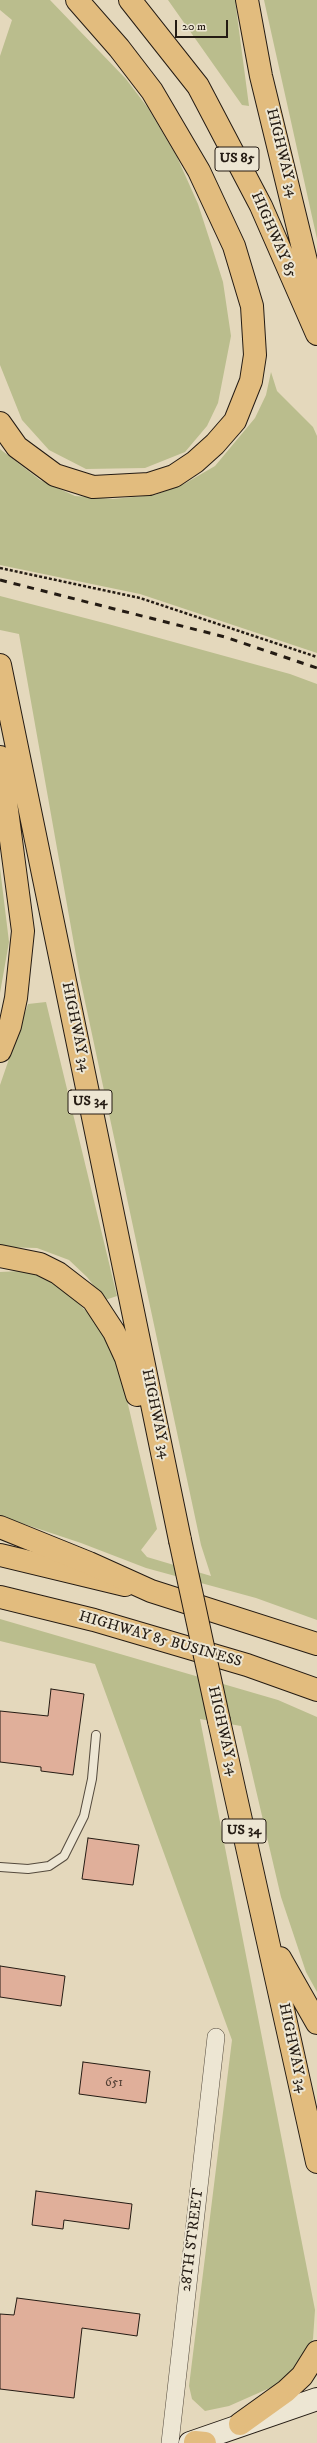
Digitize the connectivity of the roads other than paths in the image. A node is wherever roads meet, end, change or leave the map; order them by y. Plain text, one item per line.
1 (77, 0) edge
2 (130, 0) edge
3 (247, 0) edge
4 (317, 306) edge
5 (317, 334) edge
6 (0, 423) edge
7 (0, 665) edge
8 (0, 757) edge
9 (0, 1051) edge
10 (0, 1256) edge
11 (0, 1527) edge
12 (180, 1540) junction
13 (0, 1555) edge
14 (151, 1591) junction
15 (0, 1597) edge
16 (317, 1644) edge
17 (317, 1690) edge
18 (96, 1735) dead end
19 (0, 1867) edge
20 (269, 1940) junction
21 (317, 2023) edge
22 (216, 2037) dead end
23 (317, 2162) edge
24 (317, 2352) edge
25 (317, 2399) edge
26 (240, 2424) junction
27 (170, 2443) edge
28 (197, 2443) edge

1 - 6 main road
2 - 5 main road, HIGHWAY 85 / US 85
3 - 4 main road, HIGHWAY 34
7 - 12 main road, HIGHWAY 34 / US 34
8 - 9 main road
10 - 12 main road
11 - 14 main road
12 - 20 main road, HIGHWAY 34 / US 34, bridge
13 - 14 main road
14 - 16 main road
15 - 17 main road, HIGHWAY 85 BUSINESS
18 - 19 lane
20 - 21 main road
20 - 23 main road, HIGHWAY 34 / US 34
22 - 27 street, 28TH STREET
24 - 26 main road
25 - 26 main road
26 - 28 main road

